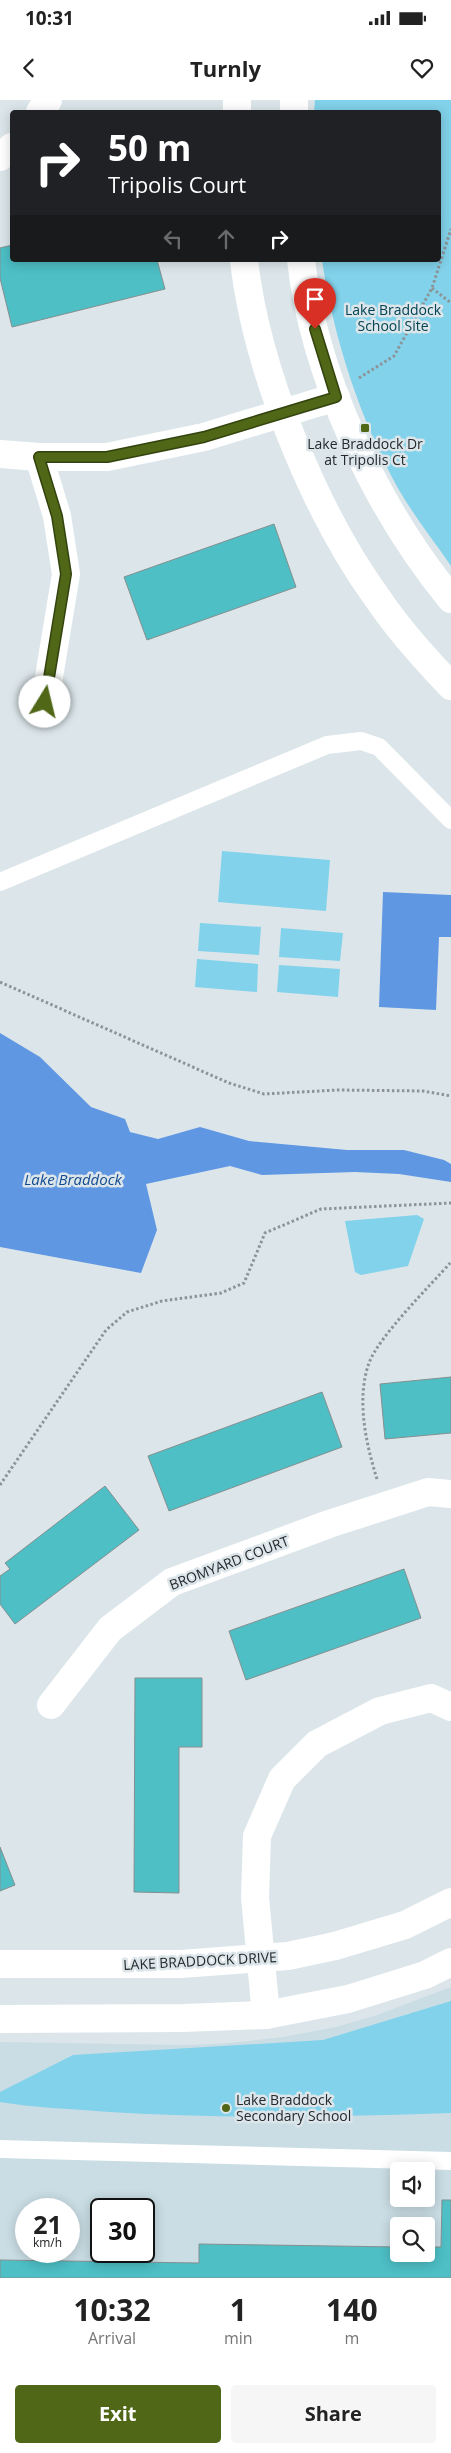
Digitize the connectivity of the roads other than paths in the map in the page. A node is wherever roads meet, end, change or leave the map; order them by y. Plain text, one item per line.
1 (10, 149) edge
2 (0, 157) edge
3 (244, 262) edge
4 (301, 262) edge
5 (334, 392) junction
6 (284, 414) junction
7 (0, 454) edge
8 (39, 457) junction
9 (451, 599) edge
10 (451, 686) edge
11 (45, 702) dead end
12 (451, 820) edge
13 (0, 882) edge
14 (451, 1494) edge
15 (51, 1705) dead end
16 (451, 1707) edge
17 (451, 1902) edge
18 (260, 1959) junction
19 (451, 1962) edge
20 (0, 1964) edge
21 (266, 2015) junction
22 (0, 2019) edge
23 (0, 2149) edge
24 (451, 2161) edge

1 - 2 street
3 - 6 street
4 - 5 street
5 - 6 street
5 - 9 street
6 - 8 street
6 - 10 street
7 - 8 street
8 - 11 street
12 - 13 lane
14 - 15 street, BROMYARD COURT
16 - 18 street
17 - 18 street, LAKE BRADDOCK DRIVE
18 - 20 street, LAKE BRADDOCK DRIVE
18 - 21 street
19 - 21 street
21 - 22 street
23 - 24 lane

